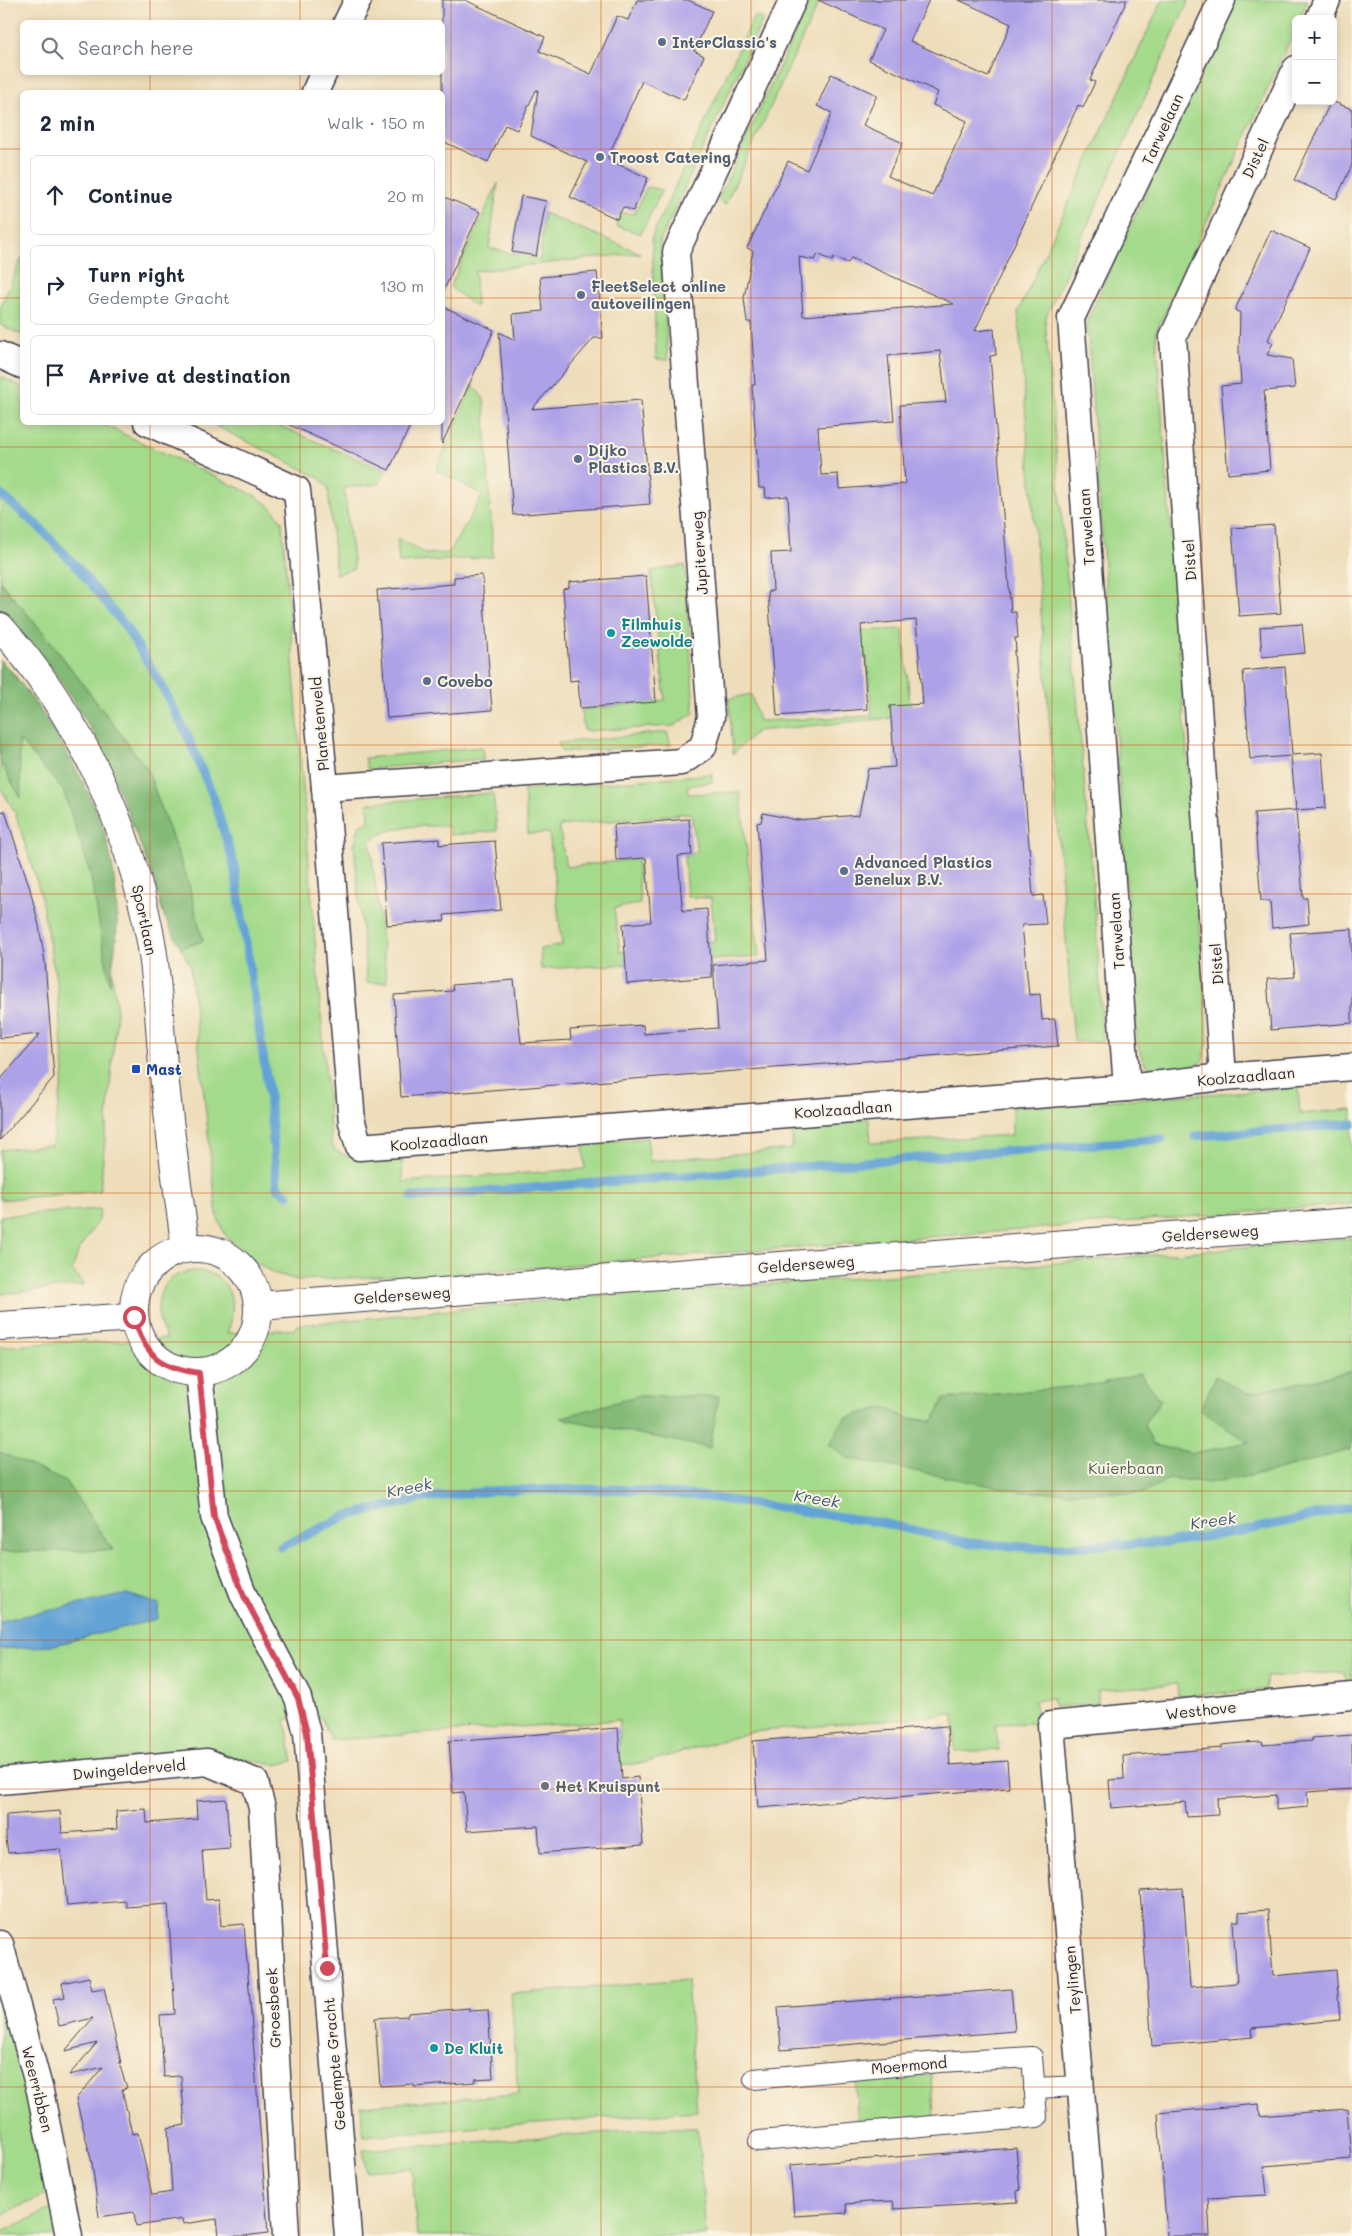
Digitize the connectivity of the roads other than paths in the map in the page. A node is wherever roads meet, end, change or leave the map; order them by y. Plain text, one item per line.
1 (358, 0) edge
2 (793, 0) edge
3 (1222, 0) edge
4 (1327, 0) edge
5 (1321, 15) edge
6 (348, 20) edge
7 (323, 75) edge
8 (1292, 78) edge
9 (316, 90) edge
10 (0, 355) edge
11 (20, 364) edge
12 (158, 425) edge
13 (0, 627) edge
14 (325, 788) junction
15 (1352, 1067) edge
16 (1223, 1077) junction
17 (1127, 1088) junction
18 (352, 1122) joint
19 (1352, 1222) edge
20 (186, 1248) junction
21 (259, 1306) junction
22 (134, 1317) junction
23 (0, 1326) edge
24 (199, 1373) junction
25 (1352, 1696) edge
26 (1051, 1725) joint
27 (0, 1781) edge
28 (255, 1782) joint
29 (0, 1944) edge
30 (754, 2079) dead end
31 (1081, 2086) junction
32 (1034, 2088) junction
33 (759, 2142) dead end
34 (69, 2236) edge
35 (286, 2236) edge
36 (348, 2236) edge
37 (1093, 2236) edge

1 - 6 street
2 - 14 street, Jupiterweg
3 - 17 street, Tarwelaan
4 - 5 street
7 - 9 street
8 - 16 street, Distel
10 - 11 street
12 - 14 street, Planetenveld
13 - 20 street, Sportlaan
14 - 18 street, Planetenveld
15 - 16 street, Koolzaadlaan
16 - 17 street, Koolzaadlaan
17 - 18 street, Koolzaadlaan
19 - 21 street, Gelderseweg
20 - 21 street
20 - 22 street
21 - 24 street
22 - 23 street
22 - 24 street
24 - 36 street, Gedempte Gracht
25 - 26 street, Westhove
26 - 31 street, Teylingen
27 - 28 street, Dwingelderveld
28 - 35 street, Groesbeek
29 - 34 street, Weerribben
30 - 32 street, Moermond
31 - 32 street
31 - 37 street, Teylingen
32 - 33 street, Moermond

